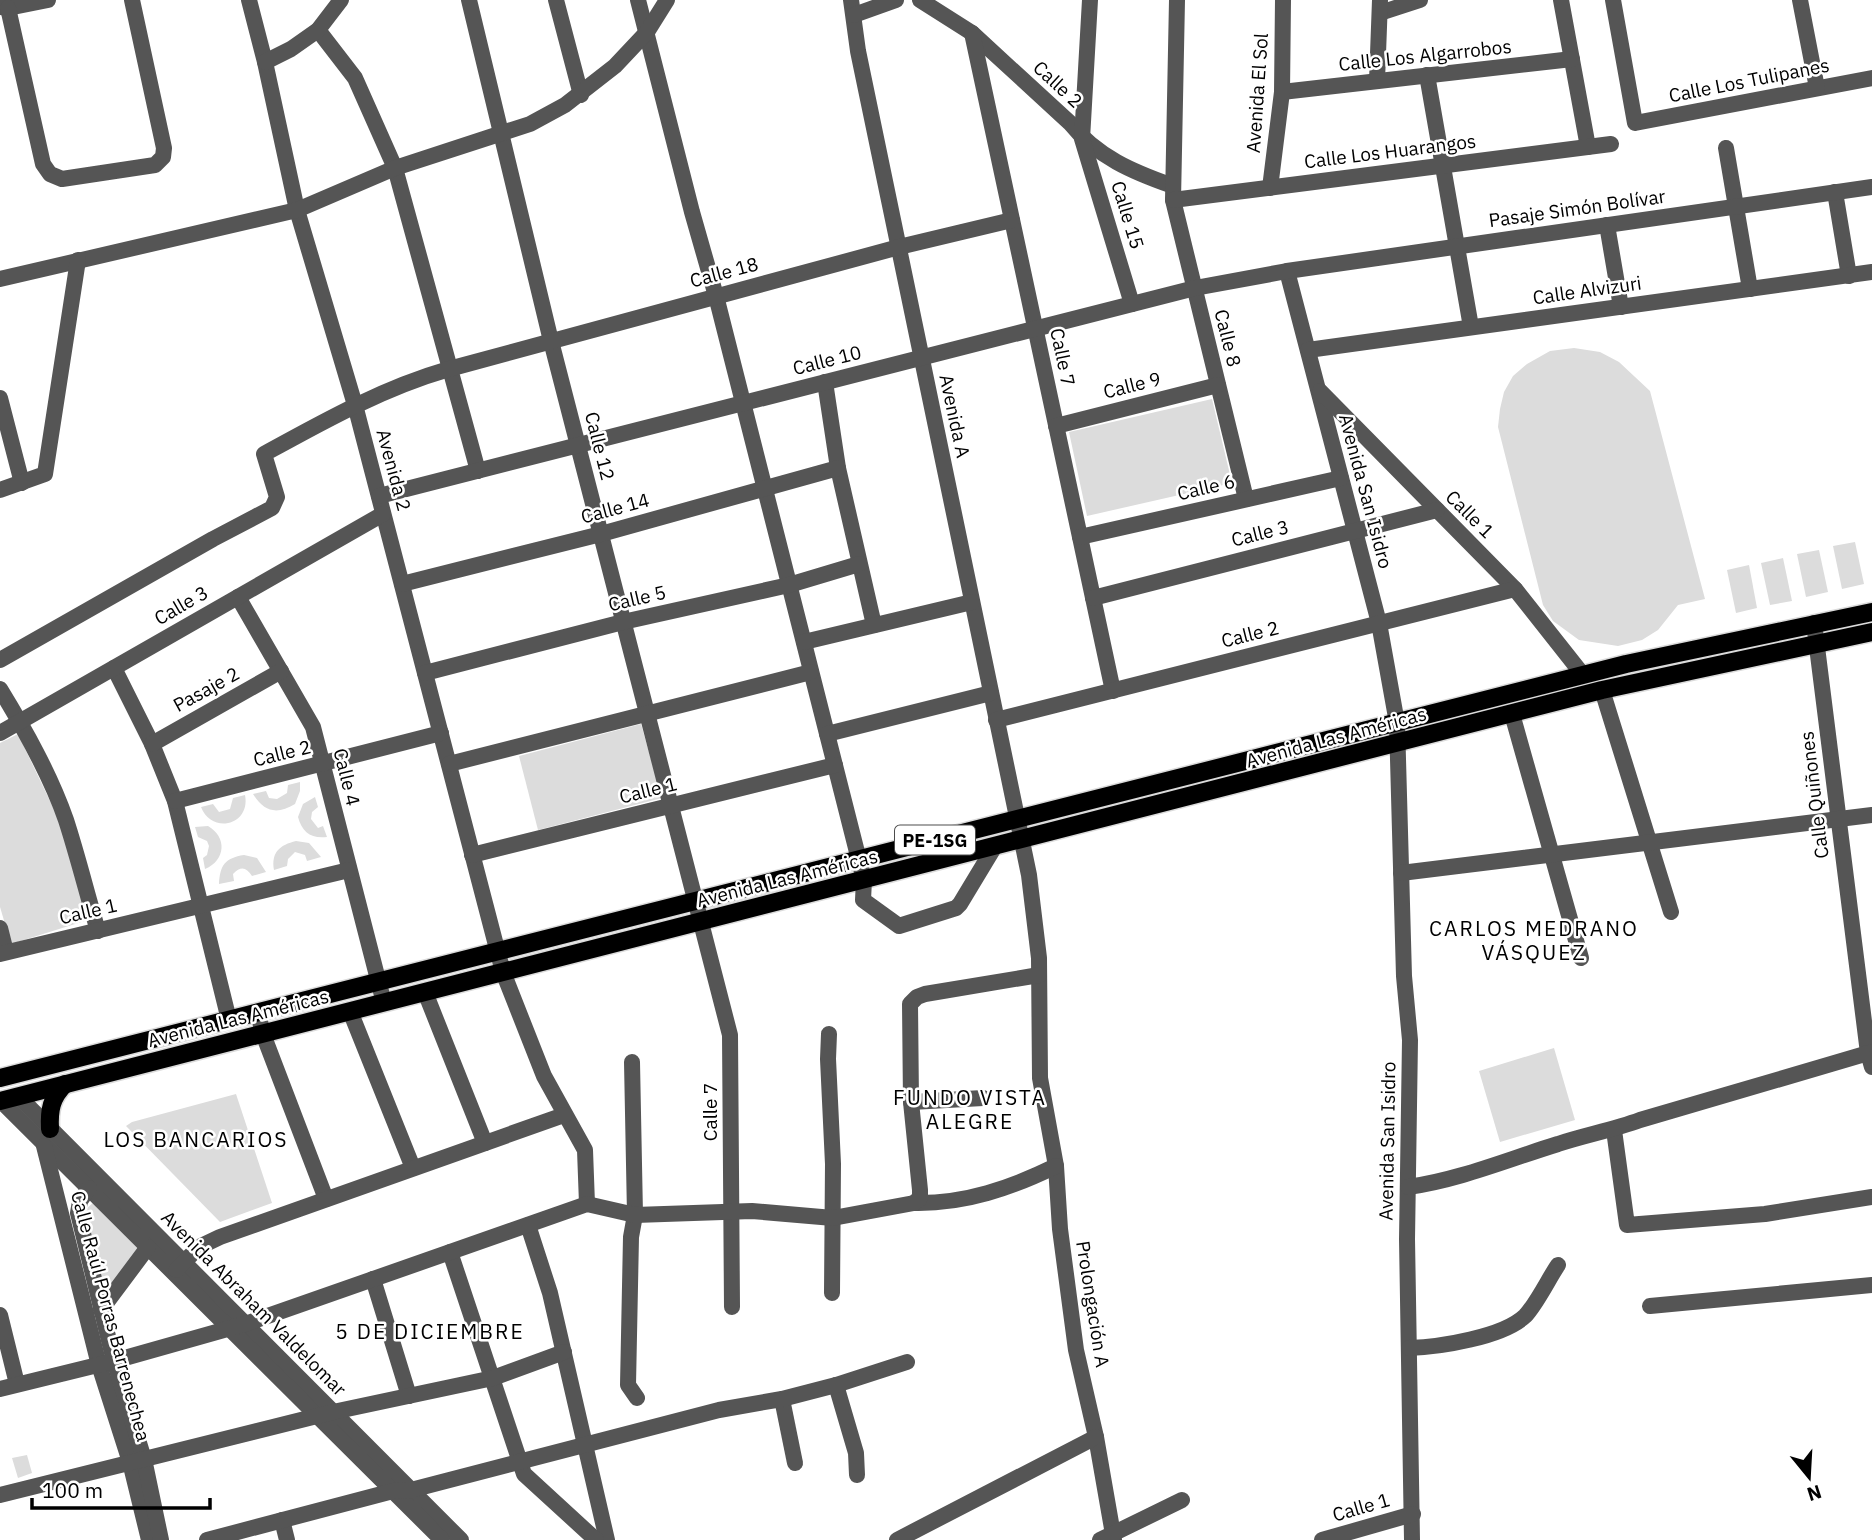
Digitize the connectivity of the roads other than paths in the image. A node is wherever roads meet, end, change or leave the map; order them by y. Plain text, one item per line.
1 (48, 0) edge
2 (132, 0) edge
3 (249, 0) edge
4 (469, 0) edge
5 (556, 0) edge
6 (638, 0) edge
7 (667, 0) edge
8 (896, 0) edge
9 (920, 0) edge
10 (1090, 0) edge
11 (1177, 0) edge
12 (1283, 0) edge
13 (1420, 0) edge
14 (1561, 0) edge
15 (1612, 0) edge
16 (1800, 0) edge
17 (339, 1) edge
18 (1380, 6) edge
19 (4, 7) edge
20 (853, 8) edge
21 (318, 30) junction
22 (647, 32) junction
23 (972, 33) junction
24 (1572, 59) junction
25 (265, 62) junction
26 (1427, 75) junction
27 (1872, 78) edge
28 (1377, 81) junction
29 (1817, 88) junction
30 (1282, 92) junction
31 (581, 95) junction
32 (501, 134) junction
33 (1083, 139) junction
34 (1611, 144) dead end
35 (1588, 147) junction
36 (1726, 148) dead end
37 (1443, 166) junction
38 (395, 168) junction
39 (1872, 187) edge
40 (1270, 188) junction
41 (1835, 192) junction
42 (1173, 193) junction
43 (1736, 206) junction
44 (297, 210) junction
45 (1012, 219) junction
46 (1607, 225) junction
47 (1457, 246) junction
48 (899, 247) junction
49 (78, 260) junction
50 (1287, 271) junction
51 (1872, 272) edge
52 (1849, 276) junction
53 (0, 279) edge
54 (1195, 288) junction
55 (1750, 289) junction
56 (716, 296) junction
57 (1132, 304) junction
58 (1621, 307) junction
59 (1471, 327) junction
60 (1035, 329) junction
61 (551, 341) junction
62 (1308, 350) junction
63 (921, 357) junction
64 (449, 369) junction
65 (825, 382) junction
66 (1218, 385) junction
67 (1318, 389) junction
68 (0, 398) edge
69 (743, 403) junction
70 (355, 405) junction
71 (1056, 426) junction
72 (578, 445) junction
73 (838, 468) junction
74 (478, 471) junction
75 (1341, 478) junction
76 (22, 483) junction
77 (764, 488) junction
78 (0, 490) edge
79 (379, 496) junction
80 (1246, 499) junction
81 (1437, 510) junction
82 (383, 514) junction
83 (1355, 531) junction
84 (601, 534) junction
85 (1080, 537) junction
86 (859, 564) junction
87 (402, 584) junction
88 (789, 585) junction
89 (1515, 589) junction
90 (238, 597) junction
91 (1093, 598) junction
92 (972, 601) junction
93 (1872, 612) edge
94 (623, 622) junction
95 (1379, 623) junction
96 (1814, 623) junction
97 (874, 625) junction
98 (1872, 632) edge
99 (804, 642) junction
100 (1817, 643) junction
101 (0, 660) edge
102 (114, 668) junction
103 (281, 671) junction
104 (811, 672) junction
105 (425, 673) junction
106 (1583, 675) junction
107 (0, 689) edge
108 (1602, 690) junction
109 (1113, 691) junction
110 (991, 693) junction
111 (1512, 713) junction
112 (646, 714) junction
113 (996, 720) junction
114 (20, 722) junction
115 (1397, 723) junction
116 (0, 733) edge
117 (440, 733) junction
118 (827, 734) junction
119 (1398, 743) junction
120 (152, 744) junction
121 (322, 764) junction
122 (449, 764) junction
123 (835, 765) junction
124 (175, 801) junction
125 (670, 806) junction
126 (1872, 815) edge
127 (1017, 819) junction
128 (1838, 819) junction
129 (1021, 839) junction
130 (1650, 843) junction
131 (995, 846) junction
132 (472, 855) junction
133 (1552, 856) junction
134 (859, 860) junction
135 (349, 870) junction
136 (1401, 873) junction
137 (805, 874) junction
138 (864, 880) junction
139 (731, 893) junction
140 (811, 893) junction
141 (695, 902) junction
142 (201, 906) junction
143 (735, 912) junction
144 (1671, 912) dead end
145 (699, 922) junction
146 (0, 928) edge
147 (98, 931) junction
148 (498, 952) junction
149 (3, 953) edge
150 (1581, 958) dead end
151 (503, 972) junction
152 (1039, 975) junction
153 (379, 983) junction
154 (425, 992) junction
155 (384, 1003) junction
156 (350, 1011) junction
157 (258, 1013) junction
158 (229, 1020) junction
159 (263, 1034) junction
160 (829, 1034) dead end
161 (1871, 1057) edge
162 (632, 1062) dead end
163 (0, 1078) edge
164 (65, 1084) junction
165 (983, 1098) dead end
166 (5, 1099) edge
167 (911, 1102) junction
168 (565, 1115) junction
169 (1614, 1130) junction
170 (47, 1136) junction
171 (485, 1143) junction
172 (1056, 1166) junction
173 (414, 1168) junction
174 (1408, 1187) junction
175 (89, 1188) junction
176 (1872, 1197) edge
177 (326, 1199) junction
178 (914, 1203) junction
179 (587, 1204) junction
180 (732, 1212) junction
181 (635, 1215) junction
182 (833, 1218) junction
183 (528, 1225) junction
184 (148, 1247) junction
185 (450, 1252) junction
186 (1559, 1265) dead end
187 (178, 1267) junction
188 (373, 1279) junction
189 (1872, 1285) edge
190 (832, 1293) dead end
191 (1650, 1306) dead end
192 (732, 1307) dead end
193 (101, 1310) junction
194 (0, 1315) edge
195 (237, 1326) junction
196 (1409, 1348) junction
197 (564, 1352) junction
198 (907, 1362) dead end
199 (107, 1363) junction
200 (493, 1378) junction
201 (17, 1384) junction
202 (836, 1385) junction
203 (0, 1389) edge
204 (409, 1396) junction
205 (637, 1398) dead end
206 (782, 1399) junction
207 (325, 1414) junction
208 (1096, 1437) junction
209 (583, 1443) junction
210 (519, 1460) junction
211 (137, 1461) junction
212 (795, 1463) dead end
213 (857, 1475) dead end
214 (411, 1490) junction
215 (393, 1491) junction
216 (0, 1495) edge
217 (1182, 1500) dead end
218 (1413, 1514) junction
219 (282, 1520) junction
220 (1108, 1538) edge
221 (900, 1539) edge
222 (149, 1540) edge
223 (160, 1540) edge
224 (207, 1540) edge
225 (288, 1540) edge
226 (442, 1540) edge
227 (461, 1540) edge
228 (596, 1540) edge
229 (607, 1540) edge
230 (1322, 1540) edge
231 (1412, 1540) edge

1 - 19 street
2 - 19 street
3 - 25 street, Avenida 2
4 - 32 street, Calle 12
5 - 31 street
6 - 22 street
7 - 22 street
8 - 20 street
9 - 23 street, Calle 2
10 - 33 street
11 - 42 street, Calle 8
12 - 30 street, Avenida El Sol
13 - 18 street
14 - 24 street
15 - 29 street, Calle Los Tulipanes
16 - 29 street
17 - 21 street
18 - 28 street
20 - 48 street, Avenida A
21 - 25 street
21 - 38 street
22 - 31 street
22 - 56 street
23 - 33 street, Calle 2
23 - 45 street, Calle 7
24 - 26 street, Calle Los Algarrobos
24 - 35 street
25 - 44 street, Avenida 2
26 - 28 street, Calle Los Algarrobos
26 - 37 street
27 - 29 street, Calle Los Tulipanes
28 - 30 street, Calle Los Algarrobos
30 - 40 street, Avenida El Sol
31 - 32 street
32 - 38 street
32 - 61 street, Calle 12
33 - 42 street, Calle 2
33 - 57 street, Calle 15
34 - 35 street, Calle Los Huarangos
35 - 37 street, Calle Los Huarangos
36 - 43 street
37 - 40 street, Calle Los Huarangos
37 - 47 street
38 - 44 street
38 - 64 street
39 - 41 street, Pasaje Simón Bolívar
40 - 42 street, Calle Los Huarangos
41 - 43 street, Pasaje Simón Bolívar
41 - 52 street
42 - 54 street, Calle 8
43 - 46 street, Pasaje Simón Bolívar
43 - 55 street
44 - 49 street
44 - 70 street, Avenida 2
45 - 48 street, Calle 18
45 - 60 street, Calle 7
46 - 47 street, Pasaje Simón Bolívar
46 - 58 street
47 - 50 street, Pasaje Simón Bolívar
47 - 59 street
48 - 56 street, Calle 18
48 - 63 street, Avenida A
49 - 53 street
49 - 76 street
50 - 54 street, Calle 10
50 - 62 street, Avenida San Isidro
51 - 52 street, Calle Alvizuri
52 - 55 street, Calle Alvizuri
54 - 57 street, Calle 10
54 - 66 street, Calle 8
55 - 58 street, Calle Alvizuri
56 - 61 street, Calle 18
56 - 69 street
57 - 60 street, Calle 10
58 - 59 street, Calle Alvizuri
59 - 62 street, Calle Alvizuri
60 - 63 street, Calle 10
60 - 71 street, Calle 7
61 - 64 street, Calle 18
61 - 72 street, Calle 12
62 - 67 street, Avenida San Isidro
63 - 65 street, Calle 10
63 - 92 street, Avenida A
64 - 70 street, Calle 18
64 - 74 street
65 - 69 street, Calle 10
65 - 73 street
66 - 71 street, Calle 9
66 - 80 street, Calle 8
67 - 75 street, Avenida San Isidro
67 - 81 street, Calle 1
68 - 76 street
69 - 72 street, Calle 10
69 - 77 street
70 - 79 street, Avenida 2
70 - 101 street, Calle 18
71 - 85 street, Calle 7
72 - 74 street, Calle 10
72 - 84 street, Calle 12
73 - 77 street, Calle 14
73 - 86 street
74 - 79 street, Calle 10
75 - 80 street, Calle 6
75 - 83 street, Avenida San Isidro
76 - 78 street
77 - 84 street, Calle 14
77 - 88 street
79 - 82 street, Avenida 2
80 - 85 street, Calle 6
81 - 83 street, Calle 3
81 - 89 street, Calle 1
82 - 87 street, Avenida 2
82 - 90 street, Calle 3
83 - 91 street, Calle 3
83 - 95 street, Avenida San Isidro
84 - 87 street, Calle 14
84 - 94 street, Calle 12
85 - 91 street, Calle 7
86 - 88 street, Calle 5
86 - 97 street
87 - 105 street, Avenida 2
88 - 94 street, Calle 5
88 - 99 street
89 - 95 street, Calle 2
89 - 106 street, Calle 1
90 - 102 street, Calle 3
90 - 103 street, Calle 4
91 - 109 street, Calle 7
92 - 97 street
92 - 110 street, Avenida A
93 - 96 main road, Avenida Las Américas / PE-1SG
94 - 105 street, Calle 5
94 - 112 street, Calle 12
95 - 109 street, Calle 2
95 - 115 street, Avenida San Isidro
96 - 100 street, Calle Quiñones
96 - 106 main road, Avenida Las Américas / PE-1SG
97 - 99 street
98 - 100 main road, Avenida Las Américas / PE-1SG
99 - 104 street
100 - 108 main road, Avenida Las Américas / PE-1SG
100 - 128 street, Calle Quiñones
102 - 114 street, Calle 3
102 - 120 street
103 - 120 street, Pasaje 2
103 - 121 street, Calle 4
104 - 112 street
104 - 118 street
105 - 117 street, Avenida 2
106 - 115 main road, Avenida Las Américas / PE-1SG
107 - 114 street
108 - 111 main road, Avenida Las Américas / PE-1SG
108 - 130 street
109 - 113 street, Calle 2
110 - 113 street, Avenida A
110 - 118 street
111 - 119 main road, Avenida Las Américas / PE-1SG
111 - 133 street
112 - 122 street
112 - 125 street, Calle 12
113 - 127 street, Avenida A
114 - 116 street, Calle 3
114 - 147 street
115 - 119 street, Avenida San Isidro
115 - 127 main road, Avenida Las Américas / PE-1SG
117 - 121 street, Calle 2
117 - 122 street, Avenida 2
118 - 123 street
119 - 129 main road, Avenida Las Américas / PE-1SG
119 - 136 street, Avenida San Isidro
120 - 124 street
121 - 124 street, Calle 2
121 - 135 street, Calle 4
122 - 132 street, Avenida 2
123 - 125 street, Calle 1
123 - 134 street
124 - 142 street
125 - 132 street, Calle 1
125 - 141 street, Calle 12
126 - 128 street
127 - 129 street, Avenida A
127 - 134 main road, Avenida Las Américas / PE-1SG
128 - 130 street
128 - 161 street, Calle Quiñones
129 - 131 main road, Avenida Las Américas / PE-1SG
129 - 152 street, Avenida A
130 - 133 street
130 - 144 street
131 - 138 main road, Avenida Las Américas / PE-1SG
131 - 138 street
132 - 148 street, Avenida 2
133 - 136 street
133 - 150 street
134 - 137 main road, Avenida Las Américas / PE-1SG
134 - 138 street
135 - 142 street, Calle 1
135 - 153 street, Calle 4
136 - 174 street, Avenida San Isidro
137 - 139 main road, Avenida Las Américas / PE-1SG
137 - 140 main road
138 - 140 main road, Avenida Las Américas / PE-1SG
139 - 141 main road, Avenida Las Américas / PE-1SG
139 - 143 main road
140 - 143 main road, Avenida Las Américas / PE-1SG
141 - 145 street, Calle 7
141 - 148 main road, Avenida Las Américas / PE-1SG
142 - 147 street, Calle 1
142 - 158 street
143 - 145 main road, Avenida Las Américas / PE-1SG
145 - 151 main road, Avenida Las Américas / PE-1SG
145 - 180 street, Calle 7
146 - 149 street
147 - 149 street, Calle 1
148 - 151 street, Avenida 2
148 - 153 main road, Avenida Las Américas / PE-1SG
151 - 154 main road, Avenida Las Américas / PE-1SG
151 - 168 street, Avenida 2
152 - 167 street
152 - 172 street, Prolongación A
153 - 155 street, Calle 4
153 - 157 main road, Avenida Las Américas / PE-1SG
154 - 155 main road, Avenida Las Américas / PE-1SG
154 - 171 street
155 - 156 main road, Avenida Las Américas / PE-1SG
156 - 159 main road, Avenida Las Américas / PE-1SG
156 - 173 street
157 - 158 main road, Avenida Las Américas / PE-1SG
157 - 159 street
158 - 163 main road, Avenida Las Américas / PE-1SG
159 - 164 main road, Avenida Las Américas / PE-1SG
159 - 177 street
160 - 182 street
161 - 169 street
162 - 181 street
163 - 166 main road
164 - 166 main road, Avenida Las Américas / PE-1SG
164 - 170 main road
165 - 167 street
166 - 170 street, Avenida Abraham Valdelomar
167 - 178 street
168 - 171 street
168 - 179 street, Avenida 2
169 - 174 street
169 - 176 street
170 - 175 street, Avenida Abraham Valdelomar
170 - 187 street, Avenida Abraham Valdelomar
170 - 199 street, Calle Raúl Porras Barrenechea
171 - 173 street
172 - 178 street
172 - 208 street, Prolongación A
173 - 177 street
174 - 196 street, Avenida San Isidro
175 - 184 street, Avenida Abraham Valdelomar
175 - 193 street, Calle Raúl Porras Barrenechea
177 - 187 street
178 - 182 street
179 - 181 street
179 - 183 street
180 - 181 street
180 - 182 street
180 - 192 street, Calle 7
181 - 205 street
182 - 190 street
183 - 185 street
183 - 197 street
184 - 187 street, Avenida Abraham Valdelomar
184 - 193 street
185 - 188 street
185 - 200 street
186 - 196 street
187 - 195 street, Avenida Abraham Valdelomar
188 - 195 street
188 - 204 street
189 - 191 street
193 - 199 street, Calle Raúl Porras Barrenechea
194 - 201 street
195 - 199 street
195 - 207 street, Avenida Abraham Valdelomar
196 - 218 street, Avenida San Isidro
197 - 200 street
197 - 209 street
198 - 202 street
199 - 201 street
199 - 211 street, Calle Raúl Porras Barrenechea
200 - 204 street
200 - 210 street
201 - 203 street
202 - 206 street
202 - 213 street
204 - 207 street
206 - 209 street
206 - 212 street
207 - 211 street
207 - 214 street, Avenida Abraham Valdelomar
207 - 215 street, Avenida Abraham Valdelomar
208 - 220 street, Prolongación A
208 - 221 street
209 - 210 street
209 - 229 street
210 - 214 street
210 - 228 street
211 - 216 street
211 - 222 street, Calle Raúl Porras Barrenechea
211 - 223 street, Calle Raúl Porras Barrenechea
214 - 215 street
214 - 227 street, Avenida Abraham Valdelomar
215 - 219 street
215 - 226 street, Avenida Abraham Valdelomar
217 - 220 street
218 - 230 street, Calle 1
218 - 231 street, Avenida San Isidro
219 - 224 street
219 - 225 street

